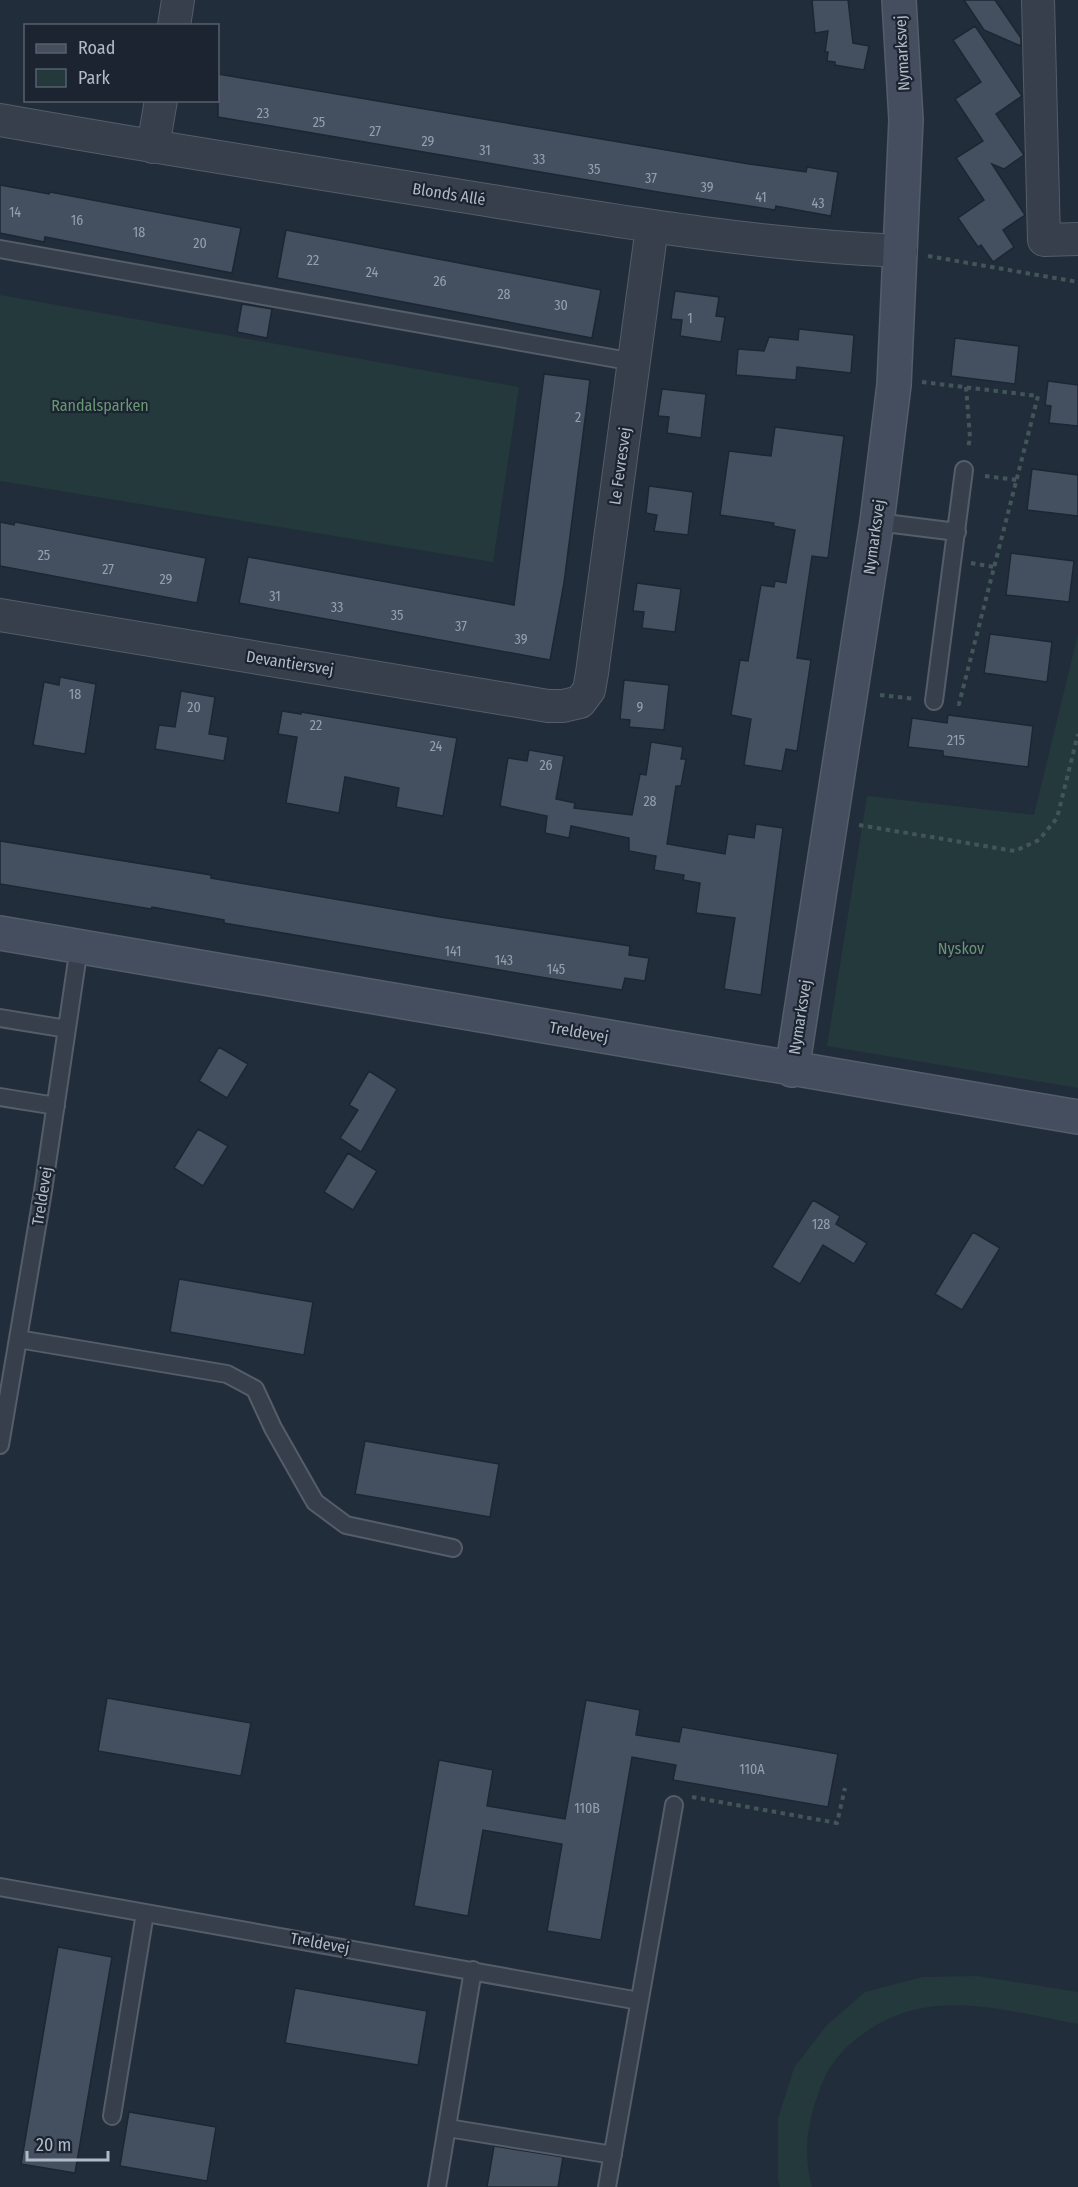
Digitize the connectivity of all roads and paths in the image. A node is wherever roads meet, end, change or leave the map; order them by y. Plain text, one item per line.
1 (178, 0) edge
2 (899, 0) edge
3 (1038, 0) edge
4 (174, 24) edge
5 (161, 102) edge
6 (0, 120) edge
7 (153, 147) junction
8 (652, 227) junction
9 (1078, 239) edge
10 (0, 249) edge
11 (901, 251) junction
12 (1078, 282) edge
13 (633, 362) junction
14 (966, 387) dead end
15 (964, 472) junction
16 (1017, 480) dead end
17 (877, 522) junction
18 (957, 532) junction
19 (0, 615) edge
20 (934, 701) dead end
21 (580, 702) joint
22 (1078, 734) edge
23 (831, 820) junction
24 (0, 933) edge
25 (79, 947) junction
26 (0, 1018) edge
27 (67, 1029) junction
28 (792, 1070) junction
29 (0, 1097) edge
30 (56, 1106) junction
31 (1078, 1117) edge
32 (18, 1339) junction
33 (0, 1445) edge
34 (453, 1548) dead end
35 (844, 1788) dead end
36 (674, 1805) joint
37 (0, 1887) edge
38 (145, 1913) junction
39 (473, 1970) junction
40 (639, 2001) junction
41 (112, 2116) dead end
42 (448, 2128) junction
43 (613, 2155) junction
44 (437, 2187) edge
45 (607, 2187) edge

1 - 4 street
2 - 11 street, Nymarksvej
3 - 9 street
5 - 7 street
6 - 7 street, Blonds Allé
7 - 8 street, Blonds Allé
8 - 11 street, Blonds Allé
8 - 13 street, Le Fevresvej
10 - 13 lane
11 - 12 path
11 - 17 street, Nymarksvej
13 - 21 street, Le Fevresvej
14 - 15 path
15 - 16 path
15 - 18 lane
17 - 18 lane
17 - 23 street, Nymarksvej
18 - 20 lane
19 - 21 street, Devantiersvej
22 - 23 path
23 - 28 street, Nymarksvej
24 - 25 street, Treldevej
25 - 27 lane, Treldevej
25 - 28 street, Treldevej
26 - 27 lane
27 - 30 lane, Treldevej
28 - 31 street, Treldevej
29 - 30 lane
30 - 32 lane, Treldevej
32 - 33 lane, Treldevej
32 - 34 lane
35 - 36 path
36 - 40 lane
37 - 38 lane, Treldevej
38 - 39 lane, Treldevej
38 - 41 lane
39 - 40 lane, Treldevej
39 - 42 lane
40 - 43 lane
42 - 43 lane
42 - 44 lane
43 - 45 lane

